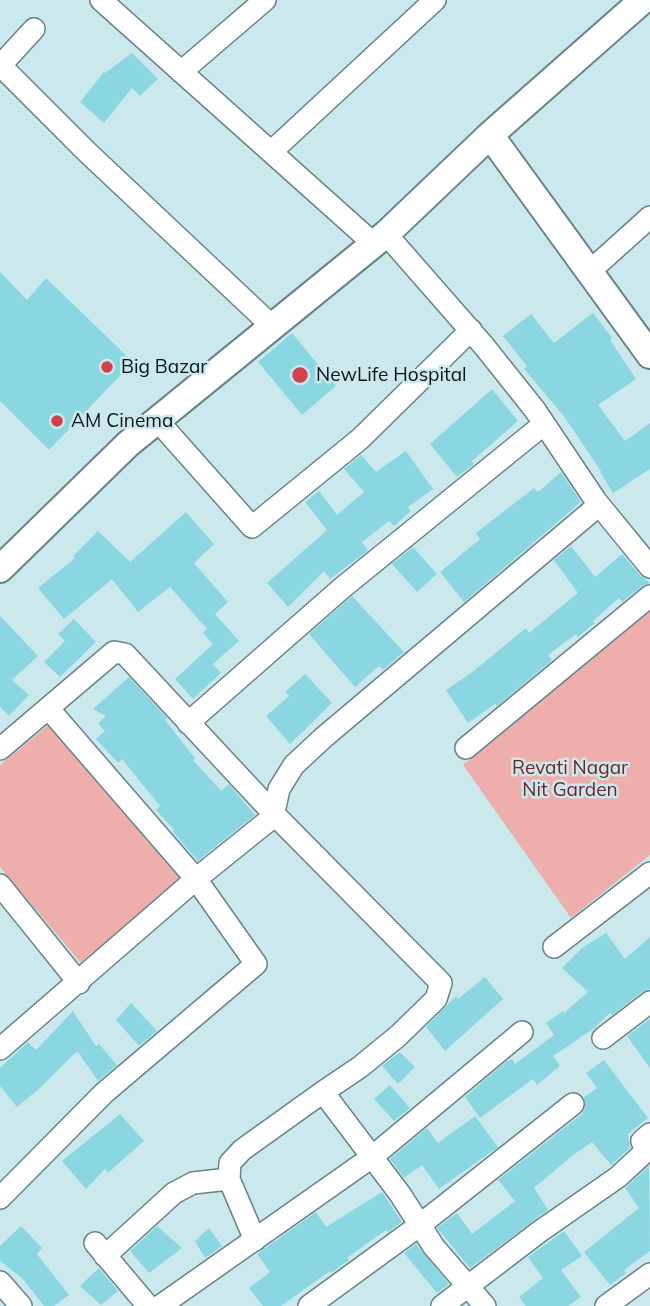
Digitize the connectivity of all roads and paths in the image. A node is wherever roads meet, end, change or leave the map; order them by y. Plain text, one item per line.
1 (102, 0) edge
2 (265, 0) edge
3 (435, 0) edge
4 (643, 0) edge
5 (34, 29) dead end
6 (0, 65) edge
7 (181, 72) junction
8 (490, 135) junction
9 (271, 152) junction
10 (650, 217) edge
11 (380, 239) junction
12 (589, 272) junction
13 (273, 327) junction
14 (471, 330) junction
15 (646, 342) edge
16 (157, 420) junction
17 (544, 424) junction
18 (599, 505) junction
19 (650, 567) edge
20 (0, 569) edge
21 (650, 596) edge
22 (48, 708) junction
23 (188, 723) junction
24 (466, 748) dead end
25 (0, 749) edge
26 (274, 814) junction
27 (650, 873) edge
28 (197, 879) junction
29 (0, 885) edge
30 (554, 947) dead end
31 (79, 983) junction
32 (650, 1002) edge
33 (522, 1032) dead end
34 (603, 1038) dead end
35 (0, 1049) edge
36 (323, 1092) junction
37 (573, 1104) dead end
38 (650, 1134) edge
39 (372, 1157) junction
40 (229, 1179) junction
41 (0, 1198) edge
42 (420, 1225) junction
43 (254, 1240) junction
44 (650, 1274) edge
45 (0, 1282) edge
46 (469, 1285) junction
47 (616, 1303) edge
48 (21, 1306) edge
49 (148, 1306) edge
50 (160, 1306) edge
51 (309, 1306) edge
52 (442, 1306) edge
53 (485, 1306) edge

1 - 7 street
2 - 7 street
3 - 9 street
4 - 8 street
5 - 6 street
6 - 13 street
7 - 9 street
8 - 11 street
8 - 12 street
9 - 11 street
10 - 12 street
11 - 13 street
11 - 14 street
12 - 15 street
13 - 16 street
14 - 16 street
14 - 17 street
16 - 20 street
17 - 18 street
17 - 23 street
18 - 19 street
18 - 26 street
21 - 24 street
22 - 23 street
22 - 25 street
22 - 28 street
23 - 26 street
26 - 28 street
26 - 36 street
27 - 30 street
28 - 31 street
28 - 41 street
29 - 31 street
31 - 35 street
32 - 34 street
33 - 39 street
36 - 39 street
36 - 40 street
37 - 42 street
38 - 46 street
39 - 42 street
39 - 43 street
40 - 43 street
40 - 49 street
42 - 46 street
42 - 51 street
43 - 50 street
44 - 47 street
45 - 48 street
46 - 52 street
46 - 53 street

